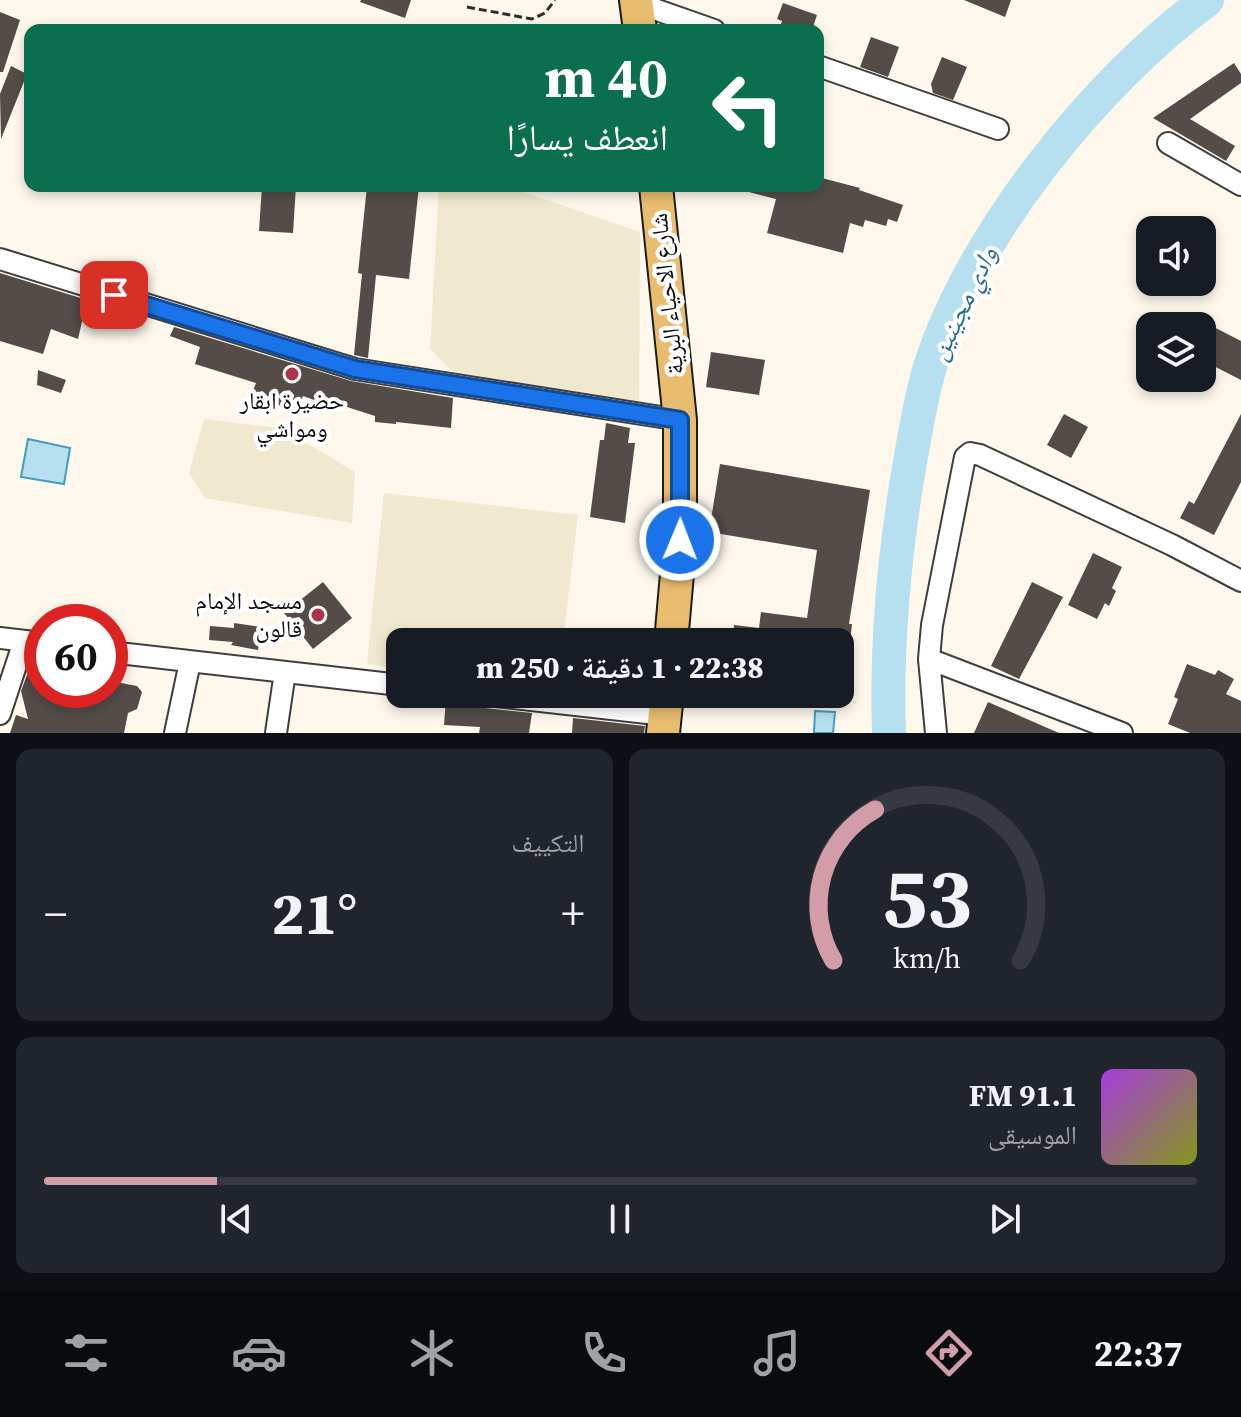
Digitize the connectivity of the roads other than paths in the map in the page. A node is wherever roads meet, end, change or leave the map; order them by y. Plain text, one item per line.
1 (638, 11) edge
2 (690, 24) edge
3 (824, 68) edge
4 (998, 129) dead end
5 (1168, 143) dead end
6 (1241, 185) edge
7 (657, 192) edge
8 (0, 259) edge
9 (680, 420) junction
10 (1241, 581) edge
11 (672, 628) edge
12 (0, 638) edge
13 (24, 641) edge
14 (128, 654) edge
15 (929, 659) junction
16 (24, 662) edge
17 (190, 662) junction
18 (285, 672) junction
19 (386, 683) edge
20 (609, 708) edge
21 (0, 714) edge
22 (665, 714) edge
23 (175, 733) edge
24 (276, 733) edge
25 (936, 733) edge
26 (1122, 733) edge

1 - 2 street
3 - 4 street
5 - 6 street
7 - 9 main road, شارع الاحياء البرية
8 - 9 street
9 - 11 main road, شارع الاحياء البرية
10 - 15 street
12 - 13 street
14 - 17 street
15 - 25 street
15 - 26 street
16 - 21 street
17 - 18 street
17 - 23 street
18 - 19 street
18 - 24 street
20 - 22 street

